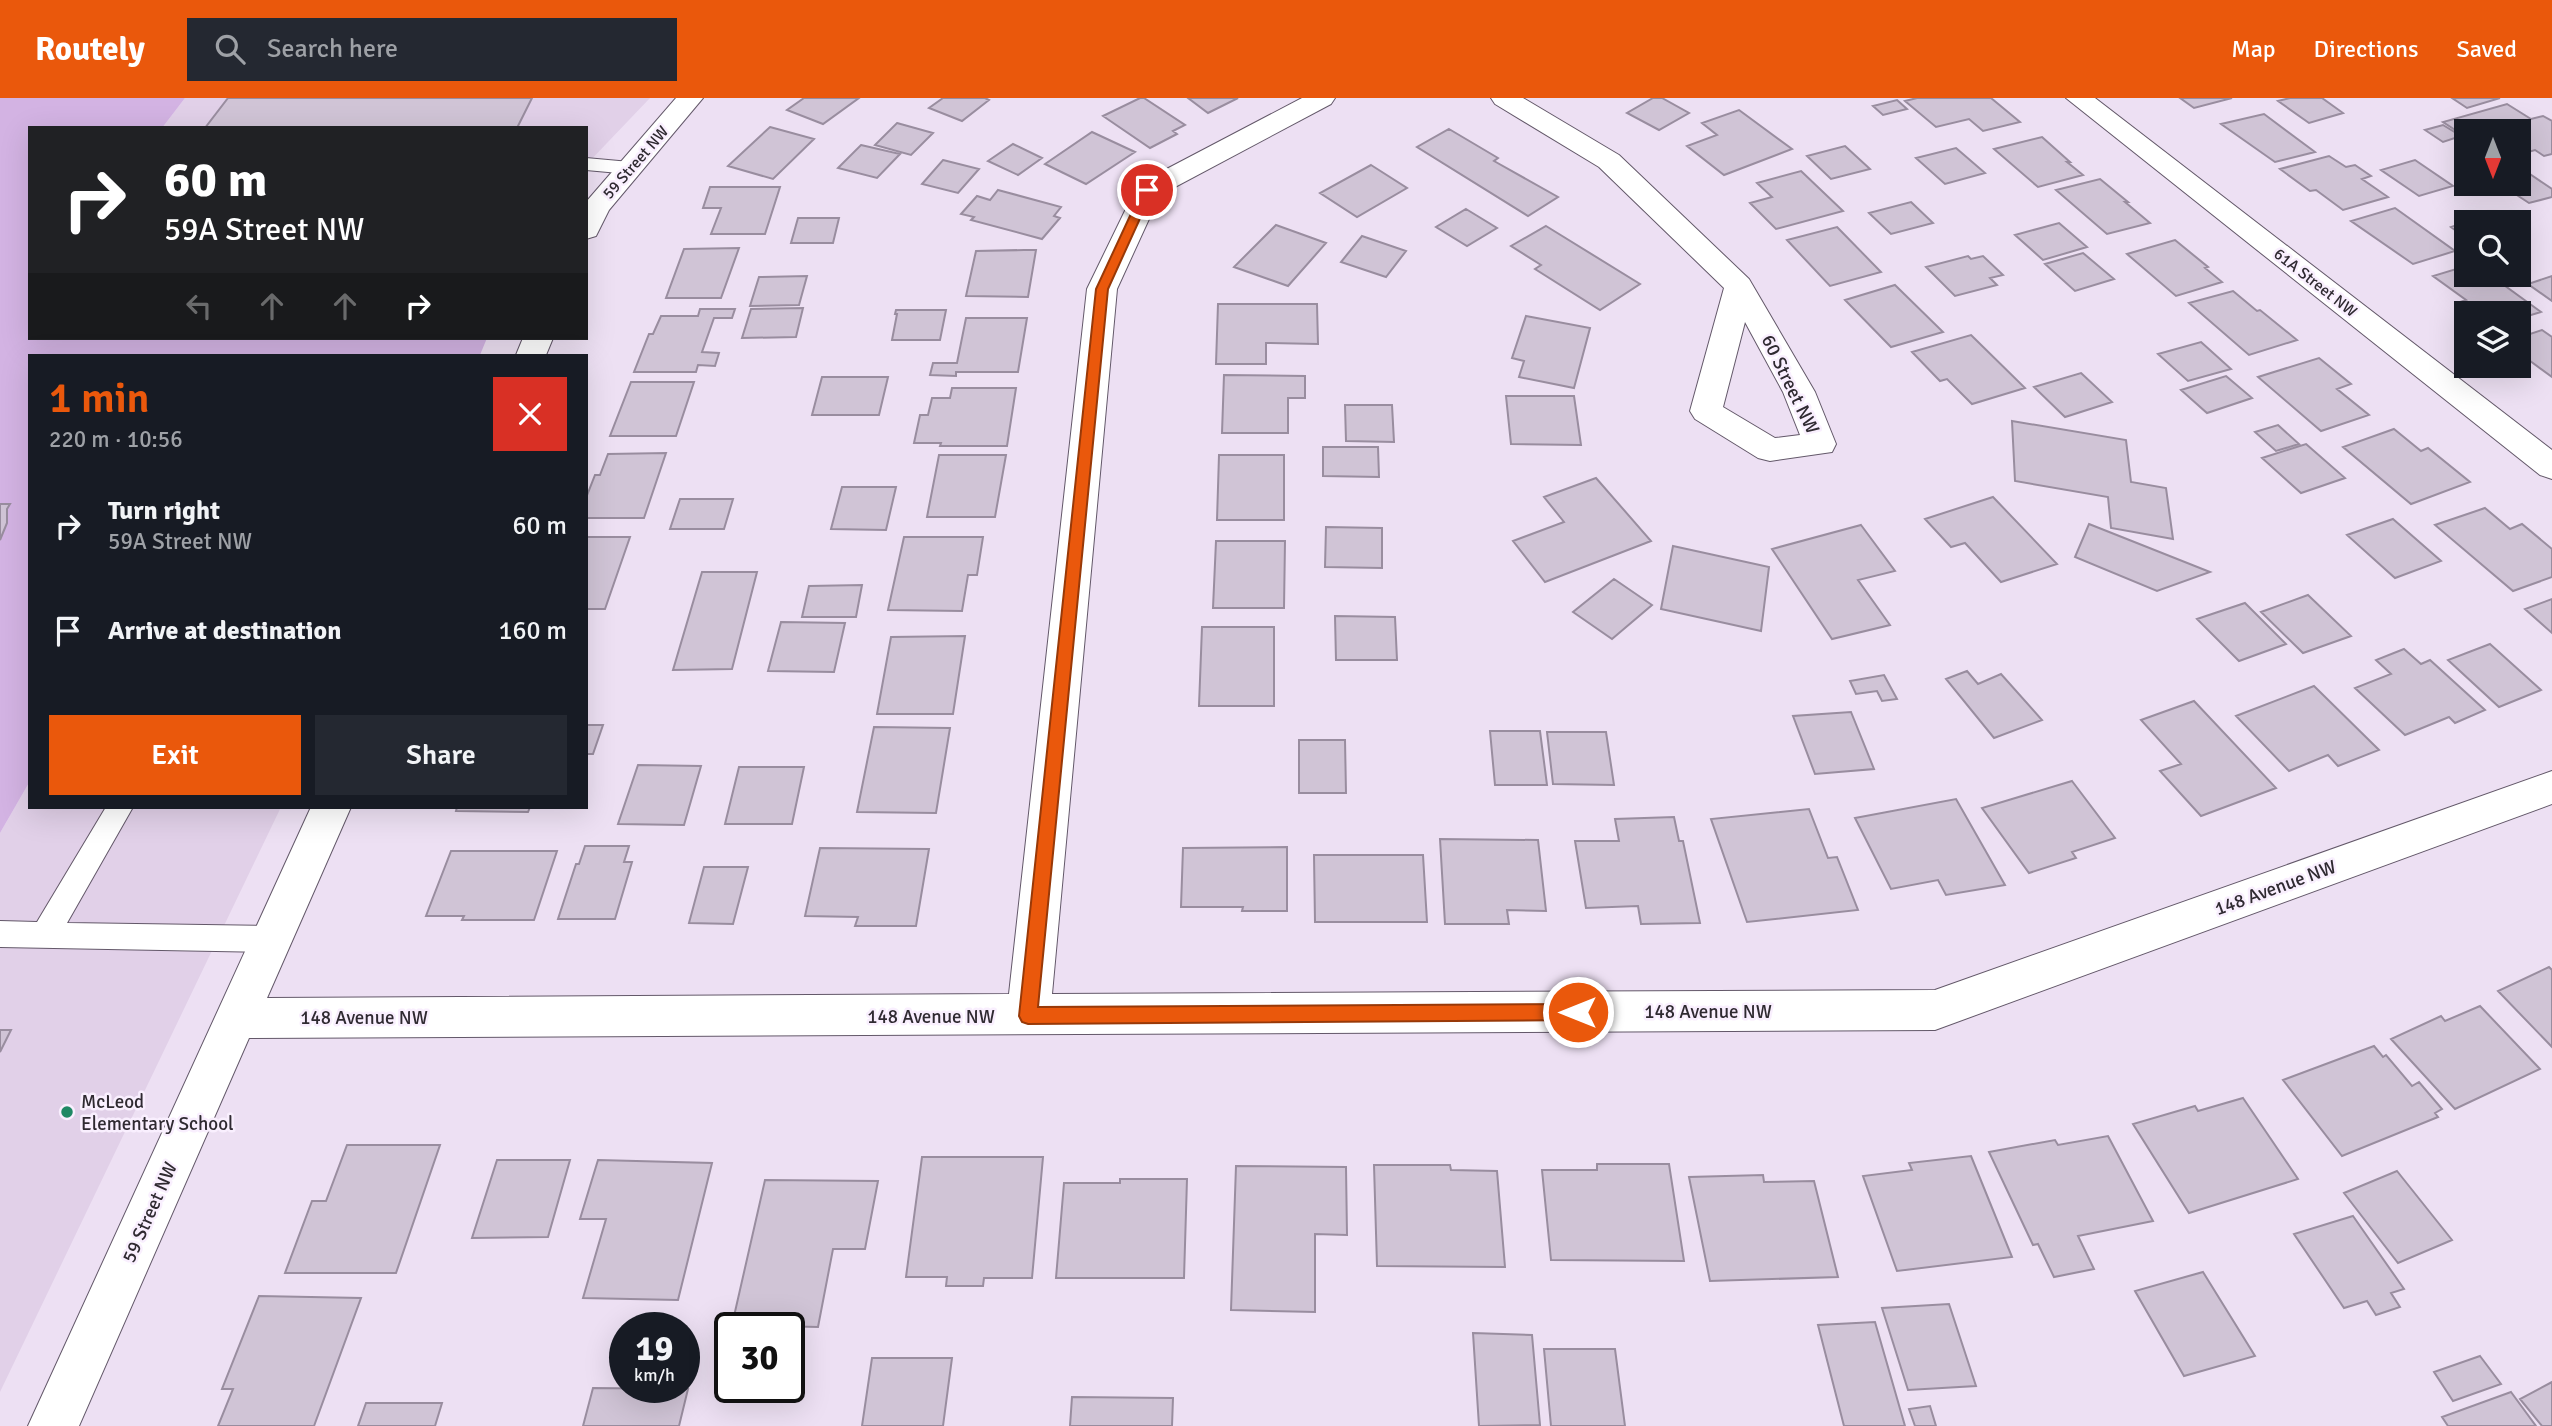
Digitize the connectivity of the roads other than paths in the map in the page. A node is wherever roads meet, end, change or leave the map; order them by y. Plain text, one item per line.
1 (690, 98) edge
2 (1322, 98) edge
3 (1504, 98) edge
4 (2079, 98) edge
5 (588, 164) edge
6 (630, 168) junction
7 (588, 226) edge
8 (1739, 286) junction
9 (2552, 467) edge
10 (2552, 788) edge
11 (119, 809) edge
12 (330, 809) edge
13 (0, 934) edge
14 (45, 935) junction
15 (272, 939) junction
16 (1028, 1016) junction
17 (237, 1018) junction
18 (53, 1426) edge

1 - 6 street, 59 Street NW
2 - 16 street
3 - 8 street, 60 Street NW
4 - 9 street, 61A Street NW
5 - 6 lane
6 - 7 street, 59 Street NW
8 - 8 street, 60 Street NW
10 - 16 street, 148 Avenue NW
11 - 14 lane
12 - 15 street, 59 Street NW
13 - 14 lane
14 - 15 lane
15 - 17 street, 59 Street NW
16 - 17 street, 148 Avenue NW
17 - 18 street, 59 Street NW

